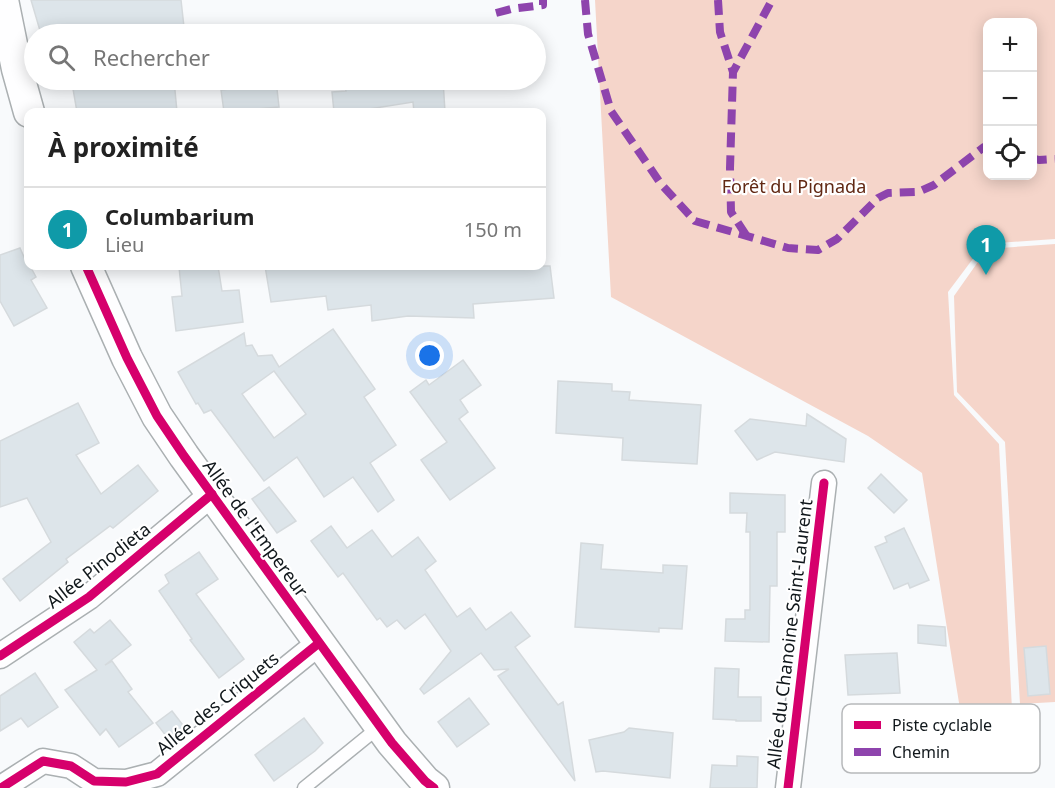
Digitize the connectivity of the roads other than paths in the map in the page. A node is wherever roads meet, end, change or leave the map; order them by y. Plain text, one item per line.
1 (3, 0) edge
2 (28, 108) edge
3 (88, 270) edge
4 (824, 483) dead end
5 (212, 494) junction
6 (319, 643) junction
7 (0, 656) edge
8 (380, 726) junction
9 (1, 788) edge
10 (304, 788) edge
11 (434, 788) edge
12 (788, 788) edge

1 - 2 street
3 - 5 street, Allée de l'Empereur
4 - 12 street, Allée du Chanoine Saint-Laurent
5 - 6 street, Allée de l'Empereur
5 - 7 street, Allée Pinodieta
6 - 8 street, Allée de l'Empereur
6 - 9 street, Allée des Criquets
8 - 10 lane
8 - 11 street, Allée de l'Empereur

